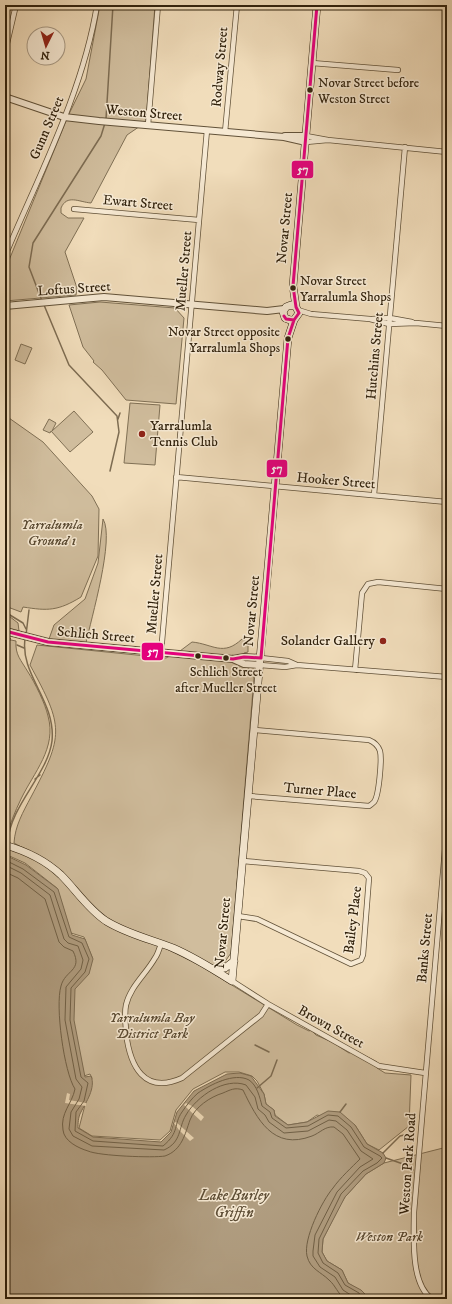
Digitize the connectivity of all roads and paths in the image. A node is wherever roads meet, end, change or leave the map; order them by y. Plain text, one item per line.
1 (16, 5) edge
2 (97, 5) edge
3 (158, 5) edge
4 (237, 5) edge
5 (317, 5) edge
6 (5, 52) edge
7 (312, 63) junction
8 (398, 70) dead end
9 (5, 97) edge
10 (64, 117) junction
11 (148, 125) junction
12 (206, 130) junction
13 (225, 132) junction
14 (306, 139) junction
15 (406, 147) junction
16 (447, 152) edge
17 (74, 209) dead end
18 (199, 220) junction
19 (7, 247) edge
20 (5, 256) edge
21 (192, 305) junction
22 (5, 306) edge
23 (291, 313) junction
24 (390, 318) junction
25 (370, 319) junction
26 (416, 323) junction
27 (389, 324) junction
28 (447, 326) edge
29 (176, 477) junction
30 (276, 487) junction
31 (374, 495) junction
32 (447, 502) edge
33 (447, 589) edge
34 (5, 631) edge
35 (161, 653) junction
36 (261, 662) junction
37 (355, 670) junction
38 (447, 678) edge
39 (254, 730) junction
40 (249, 796) junction
41 (447, 826) edge
42 (7, 846) edge
43 (243, 861) junction
44 (238, 916) junction
45 (161, 944) junction
46 (234, 961) junction
47 (213, 969) junction
48 (232, 981) junction
49 (268, 1004) junction
50 (426, 1073) junction
51 (432, 1299) edge

1 - 6 street
2 - 10 street, Gunn Street
3 - 11 street
4 - 13 street, Rodway Street
5 - 7 main road, Novar Street
7 - 8 street
7 - 14 main road, Novar Street
9 - 10 street, Weston Street
10 - 11 street, Weston Street
10 - 19 street, Gunn Street
11 - 12 street, Weston Street
12 - 13 street, Weston Street
12 - 18 street, Mueller Street
13 - 14 street, Weston Street
14 - 15 street, Weston Street
14 - 23 main road, Novar Street
15 - 16 street, Weston Street
15 - 24 street, Hutchins Street
17 - 18 street, Ewart Street
18 - 21 street, Mueller Street
19 - 20 street, Gunn Street
21 - 22 street, Loftus Street
21 - 23 street, Loftus Street
21 - 29 street, Mueller Street
23 - 25 street
23 - 30 main road, Novar Street
24 - 25 street
24 - 26 street
24 - 27 street, Hutchins Street
25 - 27 street
26 - 27 street
26 - 28 street
27 - 31 street, Hutchins Street
29 - 30 street, Hooker Street
29 - 35 street, Mueller Street
30 - 31 street, Hooker Street
30 - 36 main road, Novar Street
31 - 32 street, Hooker Street
33 - 37 street
34 - 35 street, Schlich Street
35 - 36 street, Schlich Street
36 - 37 street, Schlich Street
36 - 39 main road, Novar Street
37 - 38 street, Schlich Street
39 - 40 main road, Novar Street
39 - 40 street, Turner Place
40 - 43 main road, Novar Street
41 - 50 street, Banks Street
42 - 45 main road
43 - 44 main road, Novar Street
43 - 44 street, Bailey Place
44 - 46 main road, Novar Street
45 - 47 main road
45 - 49 street
46 - 47 main road
46 - 48 main road, Novar Street
47 - 48 main road
48 - 49 street, Brown Street
49 - 50 street, Brown Street
50 - 51 street, Weston Park Road

